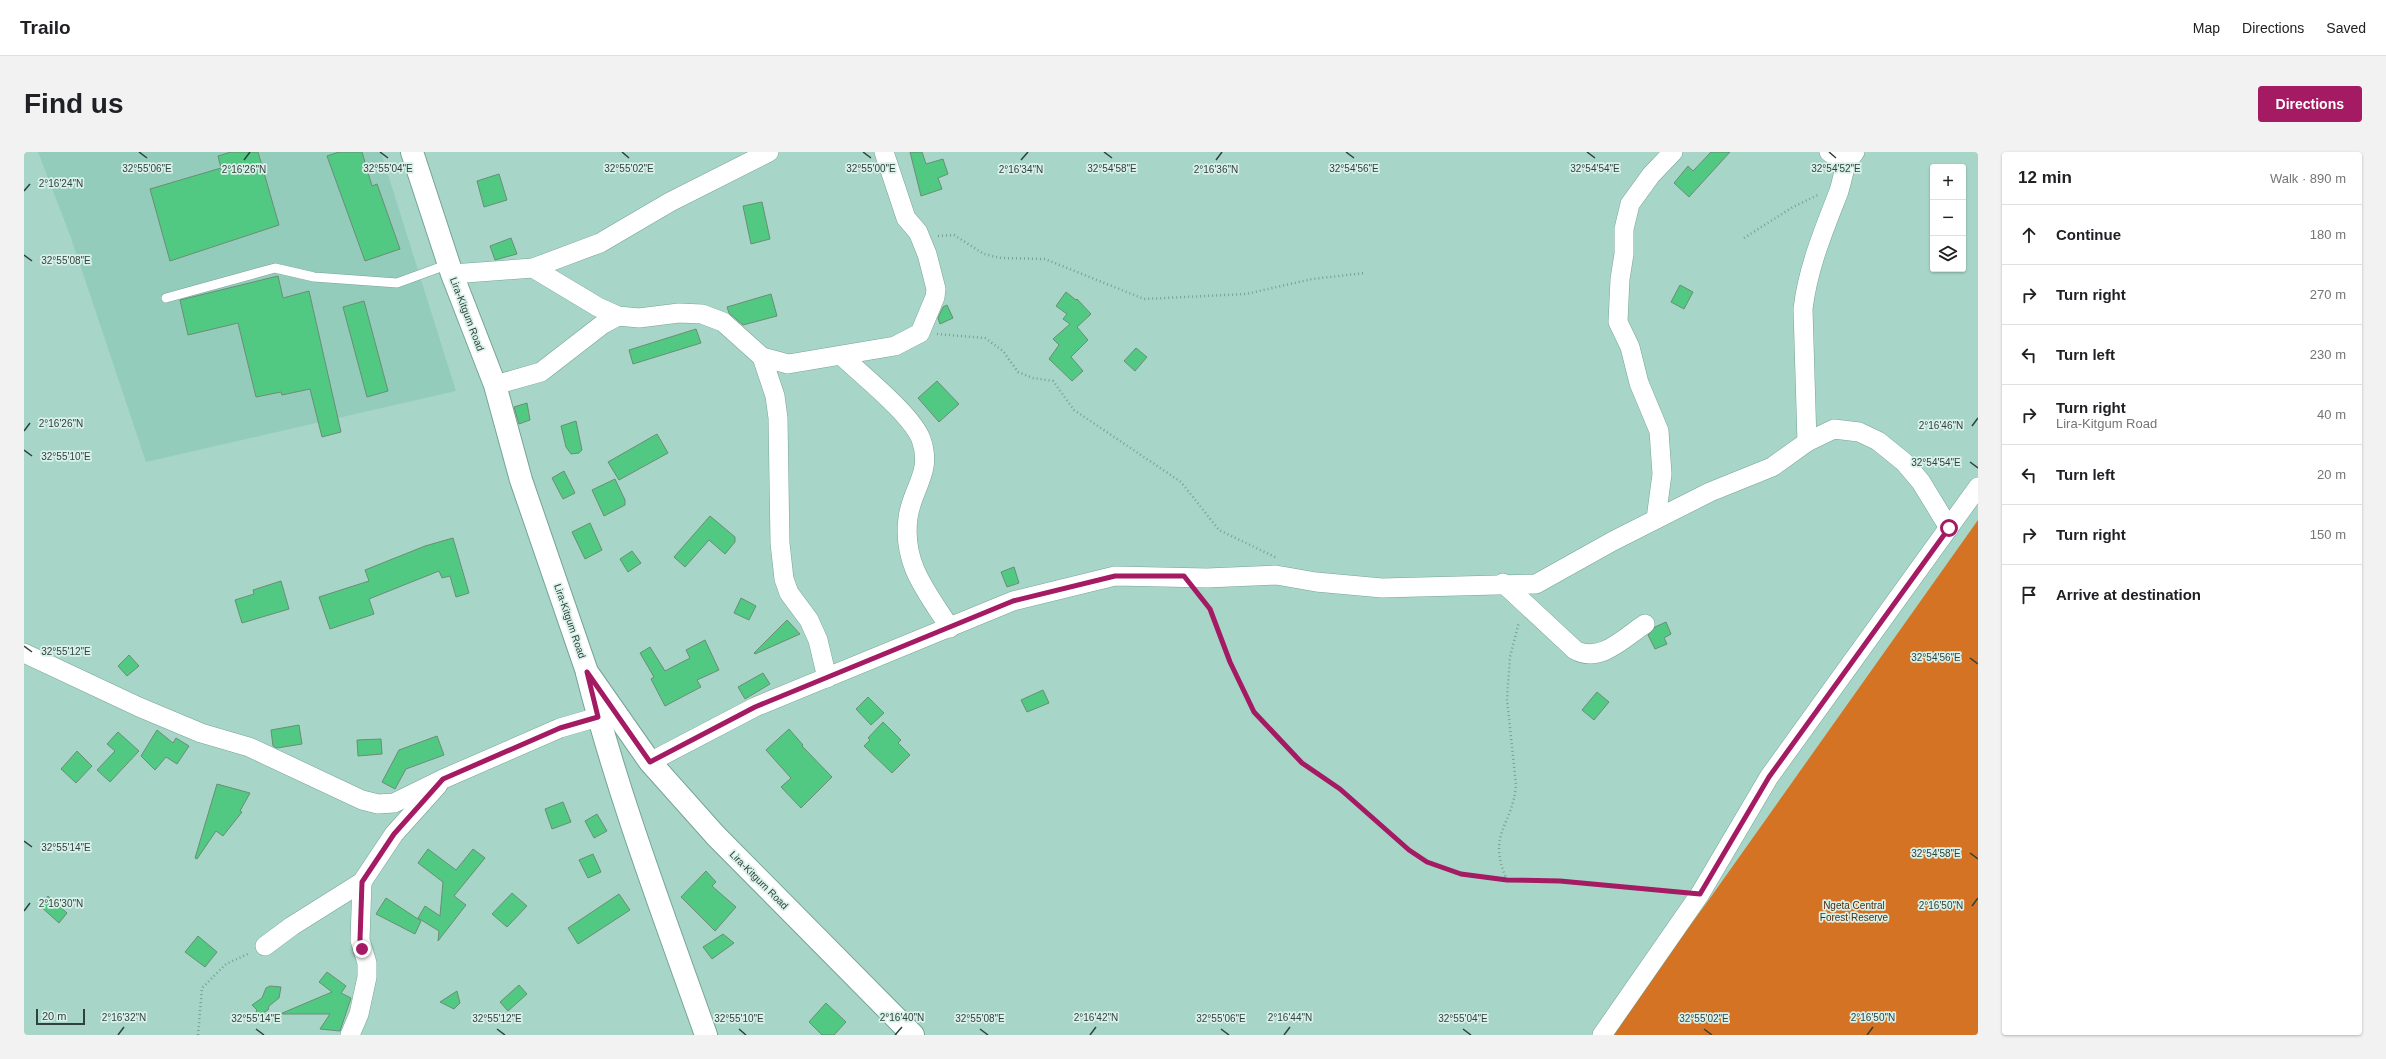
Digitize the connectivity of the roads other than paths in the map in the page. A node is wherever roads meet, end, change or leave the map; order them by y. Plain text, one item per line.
1 (412, 152) edge
2 (769, 152) edge
3 (884, 152) edge
4 (1673, 152) edge
5 (1830, 152) edge
6 (1851, 156) edge
7 (533, 268) junction
8 (450, 269) junction
9 (166, 298) dead end
10 (618, 316) junction
11 (842, 356) junction
12 (762, 357) junction
13 (495, 385) junction
14 (1807, 442) junction
15 (1978, 487) edge
16 (1656, 519) junction
17 (1949, 528) junction
18 (1503, 583) junction
19 (1645, 624) dead end
20 (950, 628) junction
21 (24, 653) edge
22 (587, 672) junction
23 (828, 678) junction
24 (598, 717) junction
25 (650, 762) junction
26 (443, 779) junction
27 (362, 882) junction
28 (265, 946) road end
29 (350, 1035) edge
30 (706, 1035) edge
31 (913, 1035) edge
32 (1602, 1035) edge

1 - 8 main road, Lira-Kitgum Road
2 - 7 street
3 - 11 street
4 - 16 street
5 - 6 street
6 - 14 street
7 - 8 street
7 - 10 street
8 - 9 lane
8 - 13 main road, Lira-Kitgum Road
10 - 12 street
10 - 13 street
11 - 12 street
11 - 20 street
12 - 23 street
13 - 22 main road, Lira-Kitgum Road
14 - 16 street
14 - 17 street
15 - 17 street
16 - 18 street
17 - 32 street
18 - 19 street
18 - 20 street
20 - 23 street
21 - 26 street
22 - 24 main road
22 - 25 main road, Lira-Kitgum Road
23 - 25 street
24 - 26 street
24 - 30 main road
25 - 31 main road, Lira-Kitgum Road
26 - 27 street
27 - 28 street
27 - 29 street

